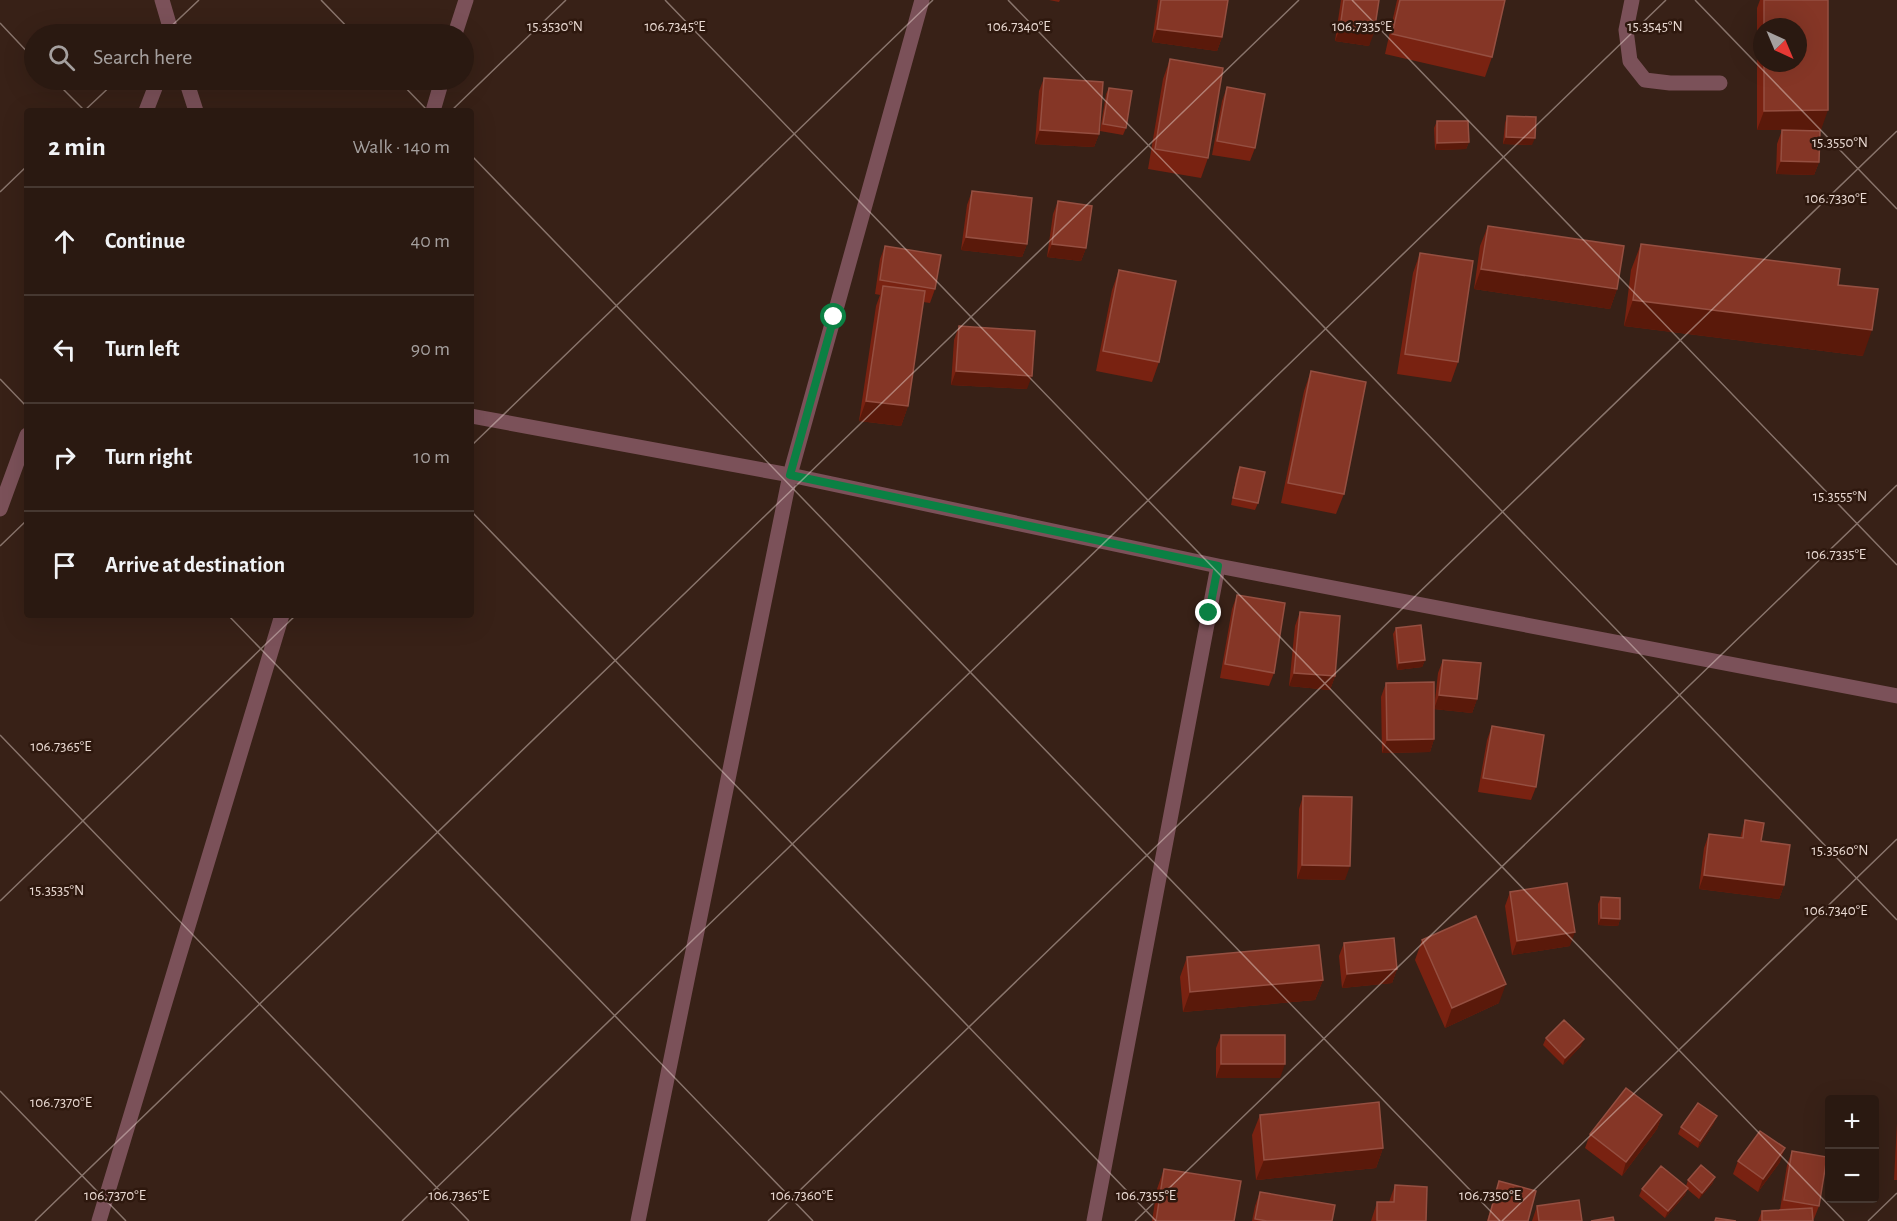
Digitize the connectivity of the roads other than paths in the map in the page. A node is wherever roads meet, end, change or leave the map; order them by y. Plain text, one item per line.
1 (162, 0) edge
2 (466, 0) edge
3 (921, 0) edge
4 (1632, 0) edge
5 (169, 24) edge
6 (459, 24) edge
7 (1720, 83) dead end
8 (154, 90) edge
9 (189, 90) edge
10 (439, 90) edge
11 (147, 108) edge
12 (195, 108) edge
13 (434, 108) edge
14 (474, 417) edge
15 (24, 443) edge
16 (790, 475) junction
17 (0, 508) edge
18 (1218, 566) junction
19 (281, 618) edge
20 (1897, 696) edge
21 (99, 1221) edge
22 (638, 1221) edge
23 (1094, 1221) edge

1 - 5 street
2 - 6 street
3 - 16 street
4 - 7 street
8 - 11 street
9 - 12 street
10 - 13 street
14 - 16 street
15 - 17 street
16 - 18 street
16 - 22 street
18 - 20 street
18 - 23 street
19 - 21 street

